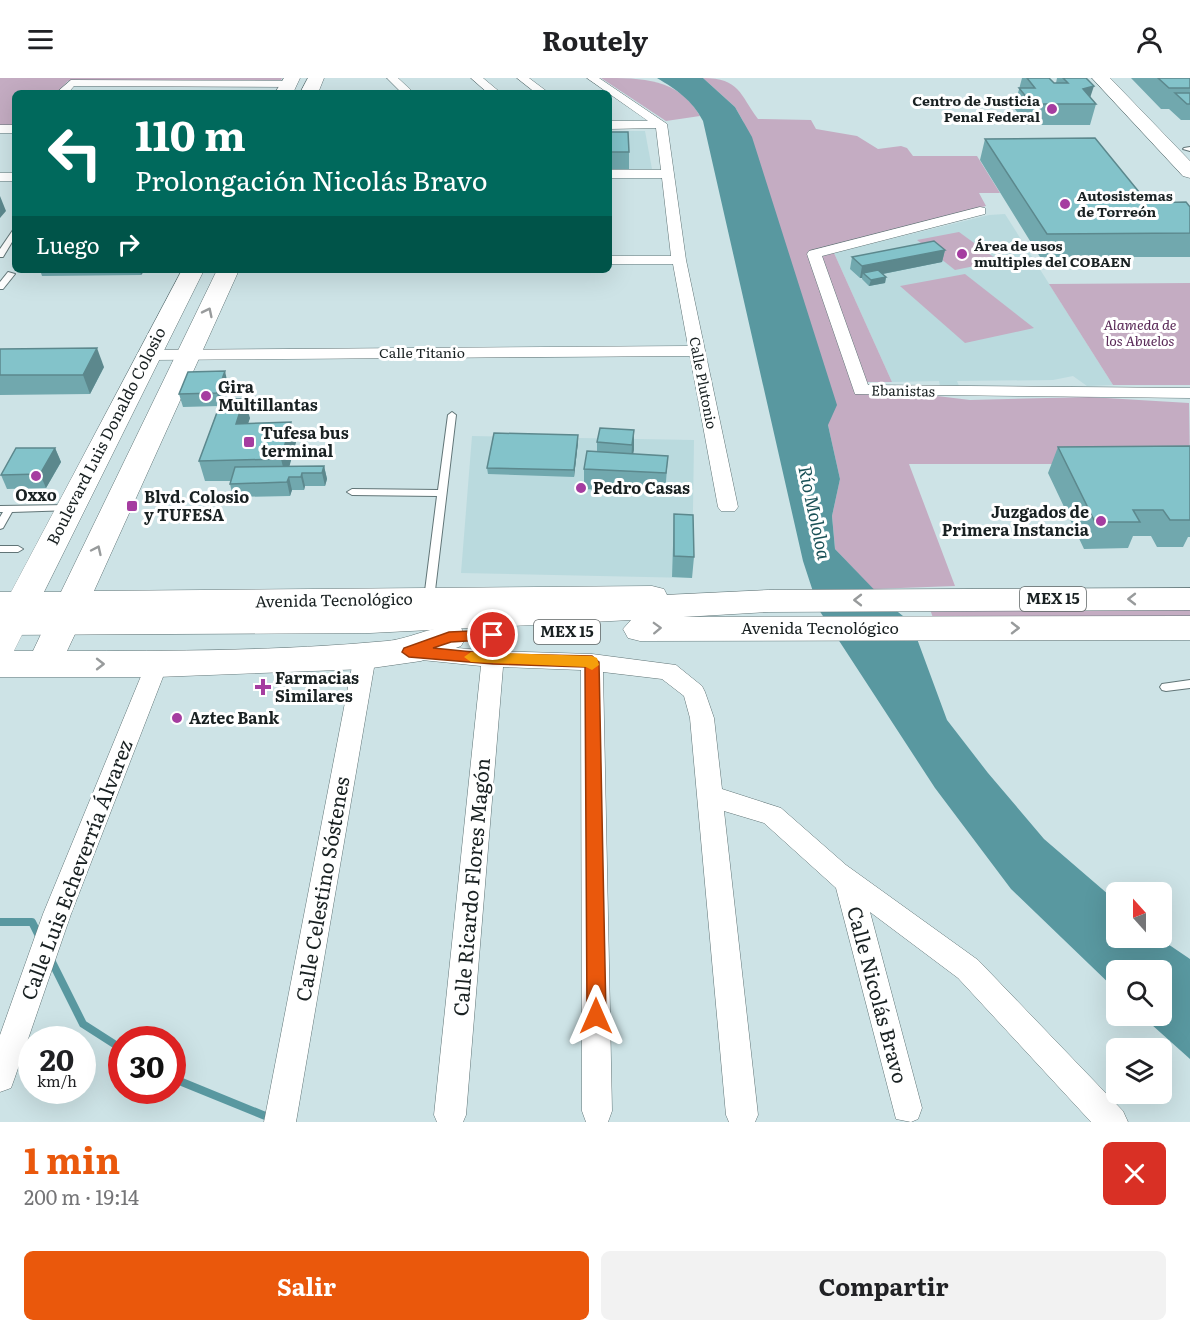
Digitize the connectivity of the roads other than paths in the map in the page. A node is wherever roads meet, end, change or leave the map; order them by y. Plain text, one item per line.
1 (391, 78) edge
2 (476, 78) edge
3 (522, 78) edge
4 (592, 78) edge
5 (1100, 78) edge
6 (1117, 78) edge
7 (288, 85) edge
8 (65, 90) edge
9 (405, 90) edge
10 (491, 90) edge
11 (539, 90) edge
12 (610, 90) edge
13 (612, 91) edge
14 (661, 124) junction
15 (612, 125) edge
16 (1189, 150) edge
17 (1190, 172) edge
18 (612, 174) edge
19 (668, 174) junction
20 (980, 211) dead end
21 (12, 237) edge
22 (0, 255) edge
23 (612, 260) edge
24 (679, 260) junction
25 (191, 273) edge
26 (227, 273) edge
27 (11, 274) dead end
28 (0, 287) edge
29 (697, 351) junction
30 (188, 354) junction
31 (147, 355) junction
32 (1061, 376) dead end
33 (1080, 393) junction
34 (1190, 393) edge
35 (452, 415) dead end
36 (103, 441) junction
37 (148, 442) junction
38 (352, 492) dead end
39 (442, 493) junction
40 (728, 507) dead end
41 (69, 508) junction
42 (4, 509) edge
43 (0, 525) edge
44 (0, 549) edge
45 (18, 549) dead end
46 (429, 599) junction
47 (1190, 599) edge
48 (704, 604) junction
49 (767, 614) junction
50 (1190, 628) edge
51 (4, 631) edge
52 (58, 632) junction
53 (449, 637) junction
54 (409, 652) junction
55 (365, 657) junction
56 (493, 659) junction
57 (592, 662) junction
58 (157, 664) junction
59 (1190, 684) edge
60 (1166, 687) dead end
61 (710, 796) junction
62 (848, 881) junction
63 (0, 1077) edge
64 (907, 1108) dead end
65 (597, 1111) dead end
66 (450, 1115) dead end
67 (742, 1115) dead end
68 (280, 1122) edge
69 (1112, 1122) edge

1 - 9 street
2 - 10 street
3 - 11 street
4 - 12 street
5 - 17 main road
6 - 16 main road
7 - 8 street
13 - 14 street
14 - 15 street
14 - 19 street, Calle Plutonio
18 - 19 street
19 - 24 street, Calle Plutonio
20 - 33 street, Ebanistas
21 - 22 lane
23 - 24 street
24 - 29 street, Calle Plutonio
25 - 31 main road, Boulevard Luis Donaldo Colosio
30 -> 26 main road
27 - 28 lane
29 - 30 street, Calle Titanio
29 - 40 street, Calle Plutonio
30 - 31 street, Calle Titanio
30 - 37 main road
31 - 36 main road, Boulevard Luis Donaldo Colosio
32 - 33 street
33 - 34 street, Ebanistas
35 - 39 lane
36 - 37 main road
36 - 41 main road, Boulevard Luis Donaldo Colosio
52 -> 37 main road
38 - 39 lane
39 - 46 lane
41 - 42 lane
41 - 51 main road, Boulevard Luis Donaldo Colosio
42 - 43 lane
44 - 45 lane
46 - 48 main road, Avenida Tecnológico
46 - 52 main road, Avenida Tecnológico
47 -> 49 main road, Avenida Tecnológico / MEX 15
48 - 49 main road, Avenida Tecnológico / MEX 15
48 - 52 main road, Avenida Tecnológico / MEX 15
49 -> 50 main road, Avenida Tecnológico / MEX 15
53 -> 49 main road, Avenida Tecnológico / MEX 15
51 - 52 main road, Avenida Tecnológico
51 - 52 main road, Avenida Tecnológico / MEX 15
52 - 53 main road, Avenida Tecnológico / MEX 15
52 -> 58 main road, Avenida Tecnológico
53 - 54 main road, Avenida Tecnológico
54 - 55 main road, Avenida Tecnológico
54 - 56 street
55 - 58 main road, Avenida Tecnológico
55 - 68 street, Calle Celestino Sóstenes
56 - 57 street
56 - 66 street, Calle Ricardo Flores Magón
57 - 61 street
57 - 65 street
58 - 63 street, Calle Luis Echeverría Álvarez
59 - 60 lane
61 - 62 street
61 - 67 street
62 - 64 street, Calle Nicolás Bravo
62 - 69 street

